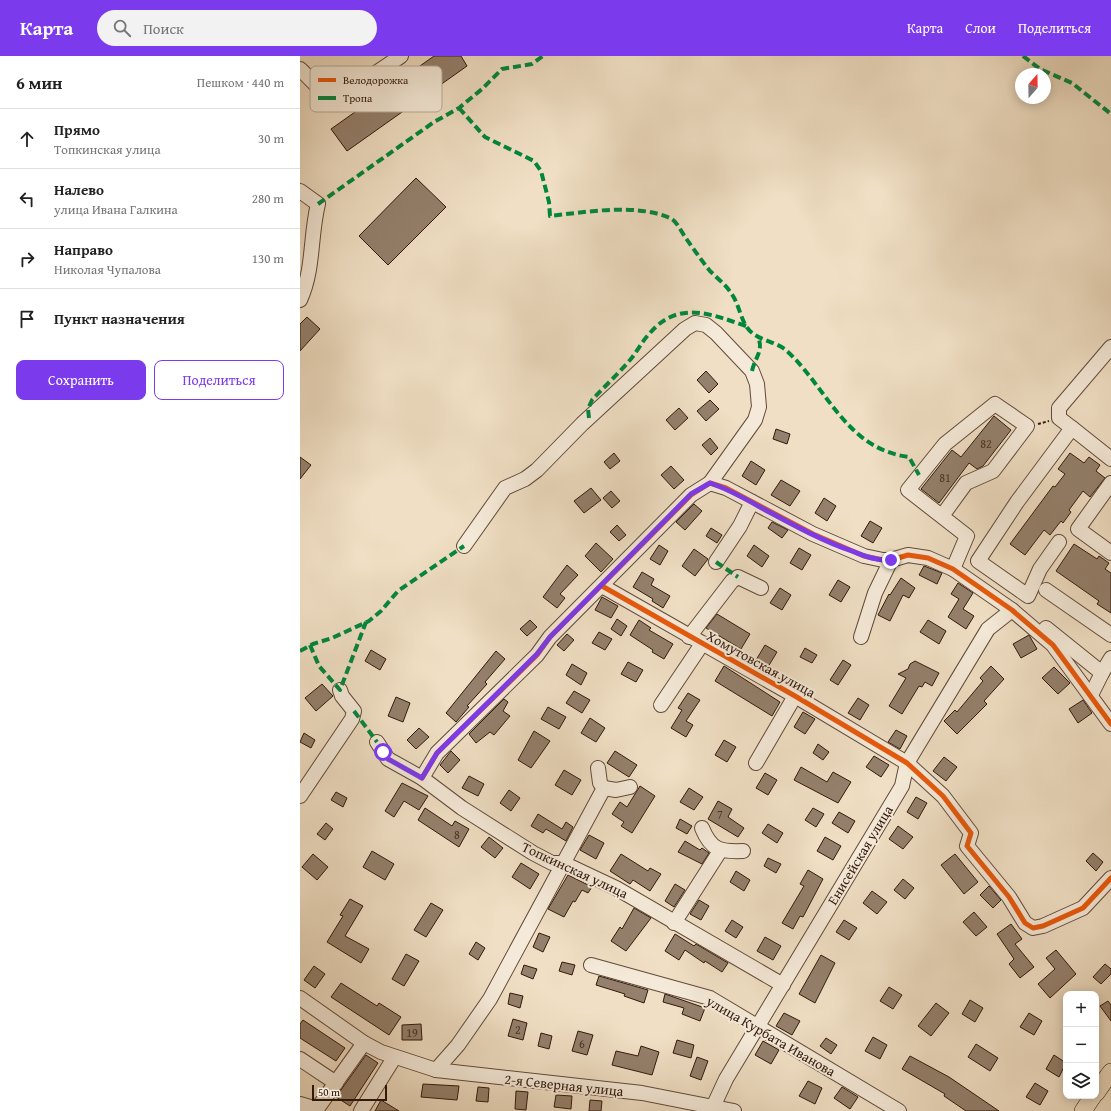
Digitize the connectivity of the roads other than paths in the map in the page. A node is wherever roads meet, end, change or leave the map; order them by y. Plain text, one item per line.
1 (401, 56) edge
2 (386, 66) edge
3 (300, 69) edge
4 (310, 79) edge
5 (300, 191) edge
6 (300, 300) edge
7 (1111, 347) edge
8 (1072, 428) junction
9 (1111, 459) edge
10 (710, 483) junction
11 (1111, 483) edge
12 (752, 502) junction
13 (942, 516) junction
14 (1059, 542) dead end
15 (464, 546) dead end
16 (1111, 553) edge
17 (891, 560) junction
18 (716, 562) dead end
19 (953, 569) junction
20 (602, 586) junction
21 (761, 588) dead end
22 (1046, 590) dead end
23 (1028, 596) junction
24 (1016, 613) junction
25 (1034, 629) junction
26 (1111, 635) edge
27 (861, 638) dead end
28 (696, 641) junction
29 (1111, 658) edge
30 (1102, 673) junction
31 (340, 690) dead end
32 (1091, 695) junction
33 (796, 696) junction
34 (661, 705) dead end
35 (1111, 724) edge
36 (378, 742) dead end
37 (907, 763) junction
38 (756, 764) dead end
39 (598, 768) dead end
40 (422, 778) junction
41 (630, 787) dead end
42 (604, 788) junction
43 (300, 796) edge
44 (702, 828) dead end
45 (720, 851) junction
46 (742, 851) dead end
47 (563, 862) junction
48 (1111, 878) edge
49 (674, 923) junction
50 (591, 964) dead end
51 (783, 985) junction
52 (300, 998) edge
53 (758, 1026) junction
54 (364, 1043) junction
55 (300, 1058) edge
56 (394, 1058) junction
57 (436, 1070) junction
58 (1111, 1072) edge
59 (336, 1083) junction
60 (1099, 1088) edge
61 (1092, 1099) edge
62 (300, 1104) edge
63 (692, 1107) edge
64 (713, 1107) junction
65 (317, 1110) edge
66 (361, 1111) edge
67 (734, 1111) edge
68 (899, 1111) edge
69 (1083, 1111) edge

1 - 2 street
3 - 4 street
5 - 6 street
7 - 8 street
8 - 9 street
8 - 23 street
10 - 12 street
10 - 15 street
10 - 20 street
11 - 16 street
12 - 17 street
12 - 18 street
13 - 13 street
13 - 19 street
14 - 23 street
17 - 19 street
17 - 27 street
19 - 24 street
20 - 28 street, Хомутовская улица
20 - 40 street
21 - 28 street
22 - 26 street
23 - 24 street
24 - 25 street
24 - 37 street, Енисейская улица
25 - 30 street
25 - 32 street
28 - 33 street, Хомутовская улица
28 - 34 street
29 - 30 street
30 - 32 street
31 - 43 street
32 - 35 street
33 - 37 street, Хомутовская улица
33 - 38 street
36 - 40 street, Топкинская улица
37 - 48 street, Хомутовская улица
37 - 51 street, Енисейская улица
39 - 42 street
40 - 47 street, Топкинская улица
41 - 42 street
42 - 47 street
44 - 45 street
45 - 46 street
45 - 49 street
47 - 49 street, Топкинская улица
47 - 57 street
49 - 51 street, Топкинская улица
50 - 53 street, улица Курбата Иванова
51 - 53 street, Енисейская улица
52 - 54 street, 2-я Северная улица
53 - 64 street, Енисейская улица
53 - 68 street, улица Курбата Иванова
54 - 56 street, 2-я Северная улица
54 - 59 street
55 - 59 street
56 - 57 street, 2-я Северная улица
56 - 66 street
57 - 63 street, 2-я Северная улица
58 - 60 main road
59 - 65 street
61 - 69 main road
62 - 65 street
63 - 64 street, 2-я Северная улица
64 - 67 street, 2-я Северная улица

